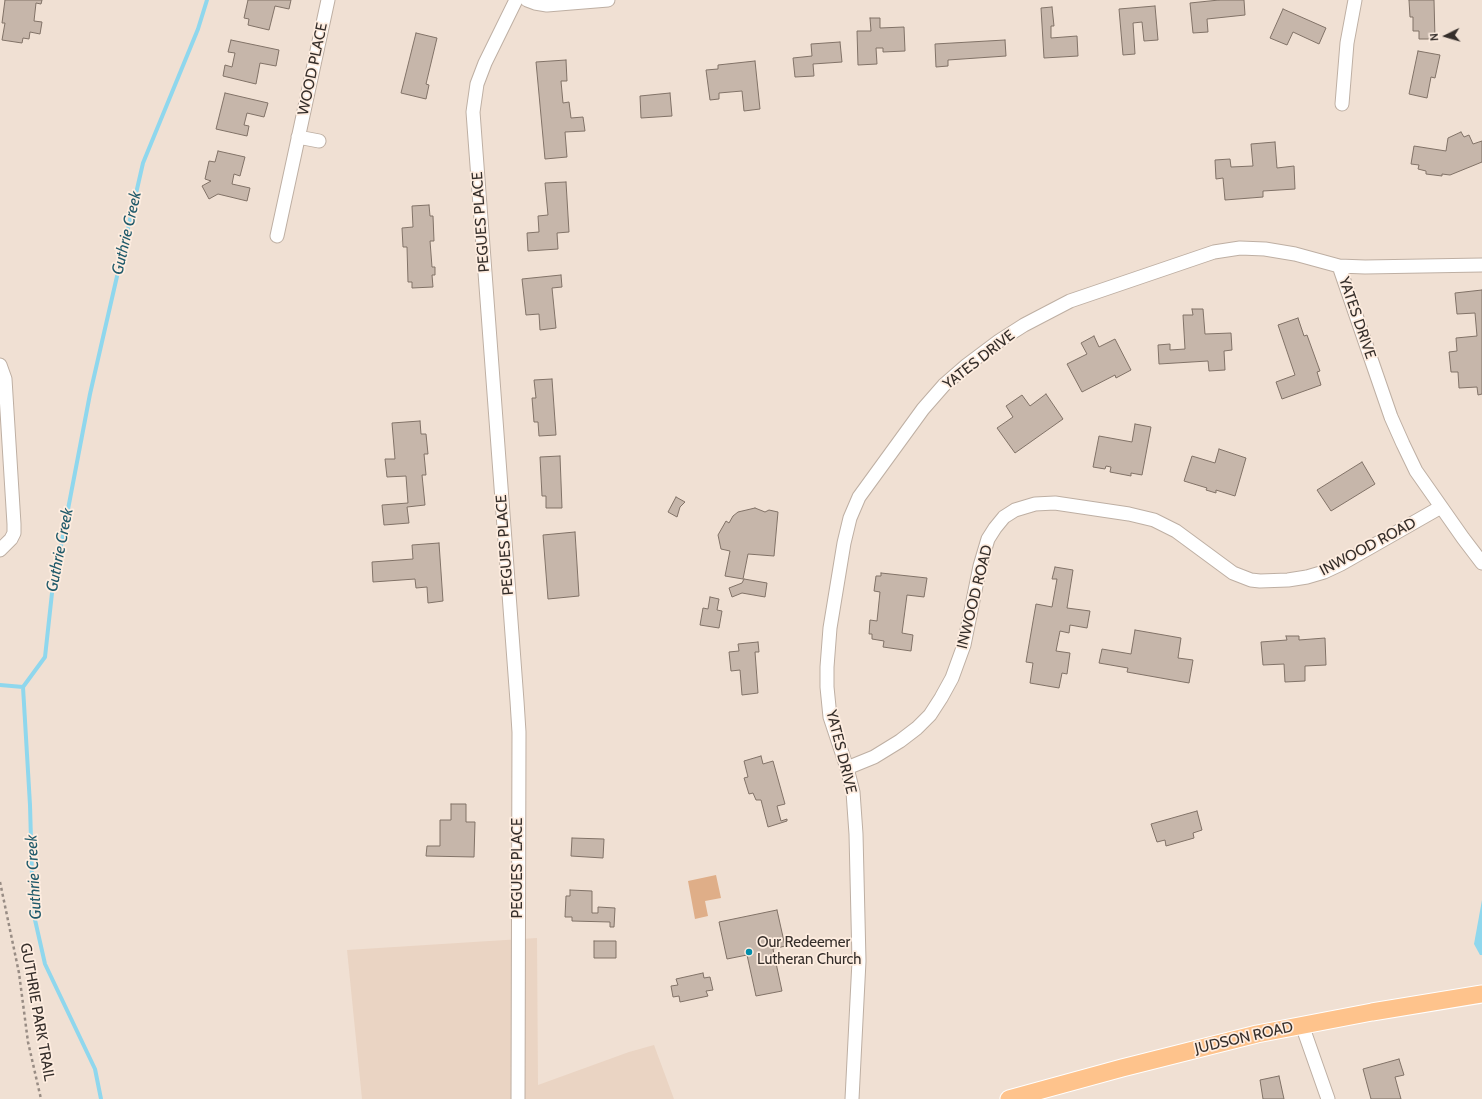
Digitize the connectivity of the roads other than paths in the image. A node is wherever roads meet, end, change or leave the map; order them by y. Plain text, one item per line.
1 (328, 0) edge
2 (516, 0) edge
3 (527, 0) edge
4 (608, 0) edge
5 (1355, 0) edge
6 (1342, 104) dead end
7 (298, 137) junction
8 (319, 141) dead end
9 (277, 236) dead end
10 (1482, 265) edge
11 (1339, 266) junction
12 (0, 365) edge
13 (1441, 507) junction
14 (0, 550) edge
15 (1482, 563) edge
16 (847, 768) junction
17 (1482, 994) edge
18 (1302, 1025) junction
19 (518, 1099) edge
20 (852, 1099) edge
21 (1009, 1099) edge
22 (1328, 1099) edge

1 - 7 street, WOOD PLACE
2 - 19 street, PEGUES PLACE
3 - 4 street
5 - 6 street
7 - 8 street
7 - 9 street, WOOD PLACE
10 - 11 street
11 - 13 street, YATES DRIVE
11 - 16 street, YATES DRIVE
12 - 14 street
13 - 15 street, YATES DRIVE
13 - 16 street, INWOOD ROAD
16 - 20 street, YATES DRIVE
17 - 18 main road, JUDSON ROAD
18 - 21 main road, JUDSON ROAD
18 - 22 street

